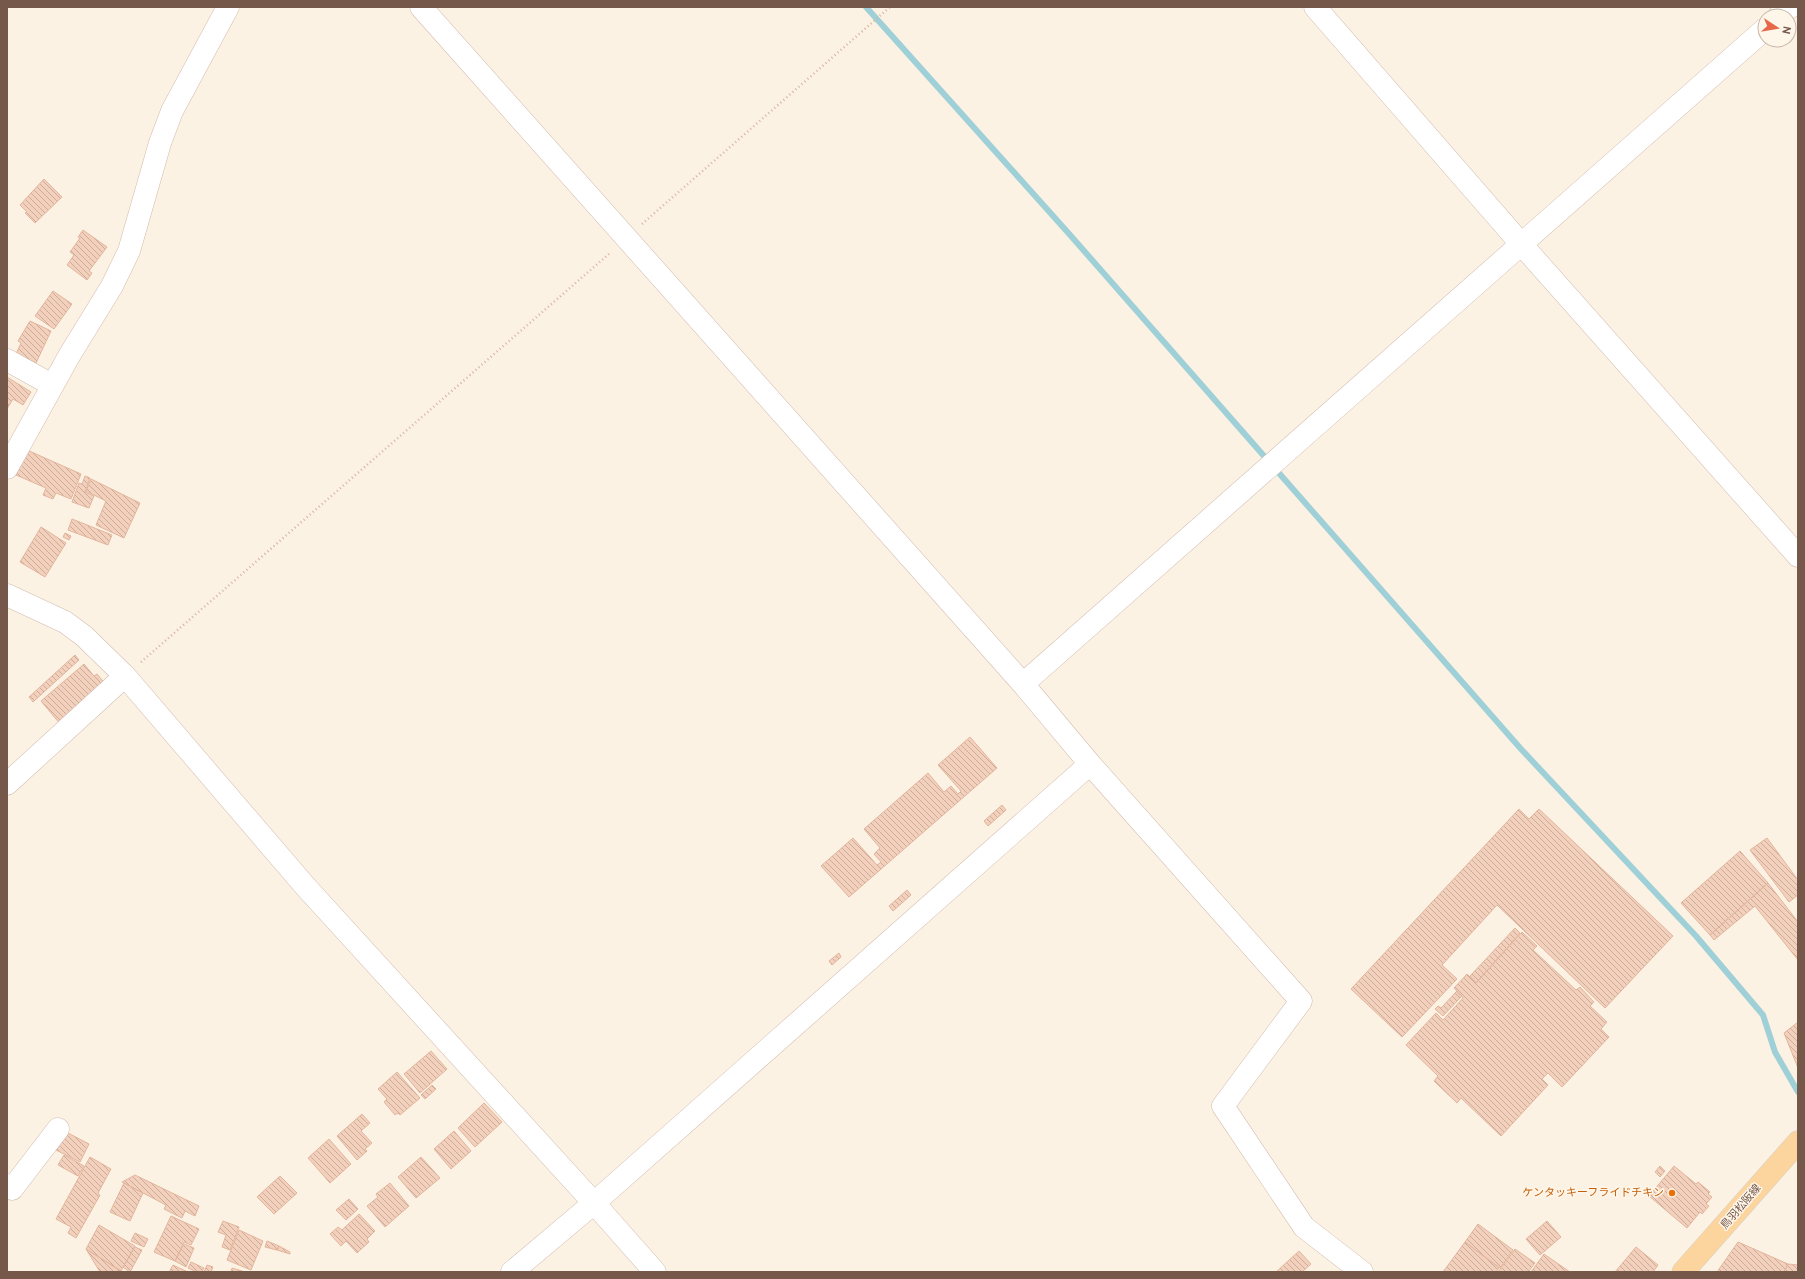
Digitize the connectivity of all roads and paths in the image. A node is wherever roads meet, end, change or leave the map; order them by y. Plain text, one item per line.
1 (228, 7) edge
2 (421, 7) edge
3 (1315, 7) edge
4 (889, 8) edge
5 (1757, 36) edge
6 (626, 239) junction
7 (1522, 245) junction
8 (7, 360) edge
9 (52, 385) junction
10 (7, 468) edge
11 (1798, 556) edge
12 (7, 595) edge
13 (125, 676) junction
14 (1023, 684) junction
15 (1090, 764) junction
16 (7, 784) edge
17 (58, 1129) dead end
18 (1798, 1142) edge
19 (7, 1185) edge
20 (594, 1203) junction
21 (512, 1272) edge
22 (655, 1272) edge
23 (1362, 1272) edge
24 (1683, 1272) edge

1 - 9 street
2 - 6 street
3 - 7 street
4 - 6 path
5 - 7 street
6 - 13 path
6 - 14 street
7 - 11 street
7 - 14 street
8 - 9 street
9 - 10 street
12 - 13 street
13 - 16 street
13 - 20 street
14 - 15 street
15 - 20 street
15 - 23 street
17 - 19 street
18 - 24 main road, 鳥羽松阪線
20 - 21 street
20 - 22 street

